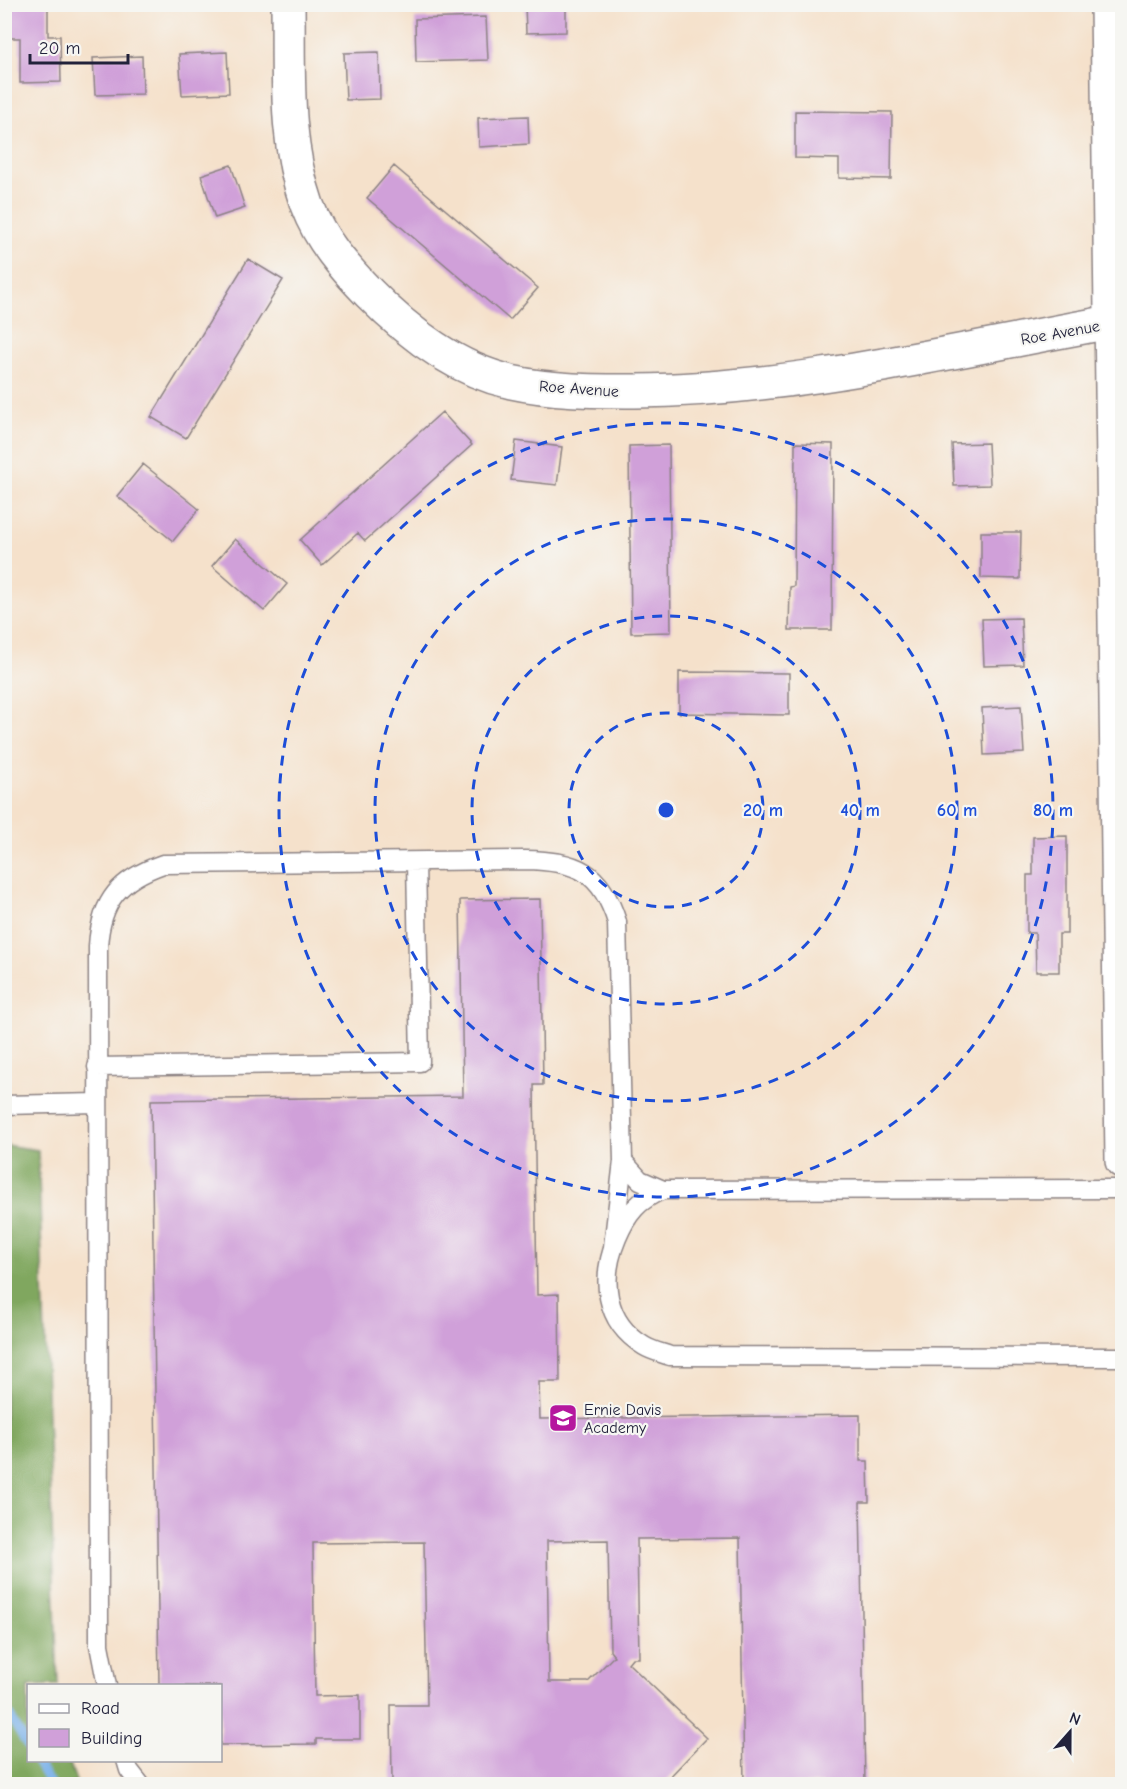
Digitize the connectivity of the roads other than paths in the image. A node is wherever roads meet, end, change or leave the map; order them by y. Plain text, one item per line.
1 (288, 4) edge
2 (1107, 4) edge
3 (1117, 322) edge
4 (416, 862) junction
5 (97, 1067) junction
6 (97, 1103) junction
7 (4, 1105) edge
8 (623, 1161) junction
9 (1122, 1161) edge
10 (1122, 1189) edge
11 (663, 1190) junction
12 (613, 1247) junction
13 (1122, 1357) edge
14 (107, 1684) edge
15 (127, 1762) edge
16 (140, 1785) edge

1 - 3 street, Roe Avenue
2 - 3 street
3 - 9 street
4 - 5 lane
4 - 5 lane
4 - 8 lane
5 - 6 lane
6 - 7 lane
6 - 14 lane
8 - 11 lane
8 - 12 lane
10 - 11 lane
11 - 12 lane
12 - 13 lane
15 - 16 lane

